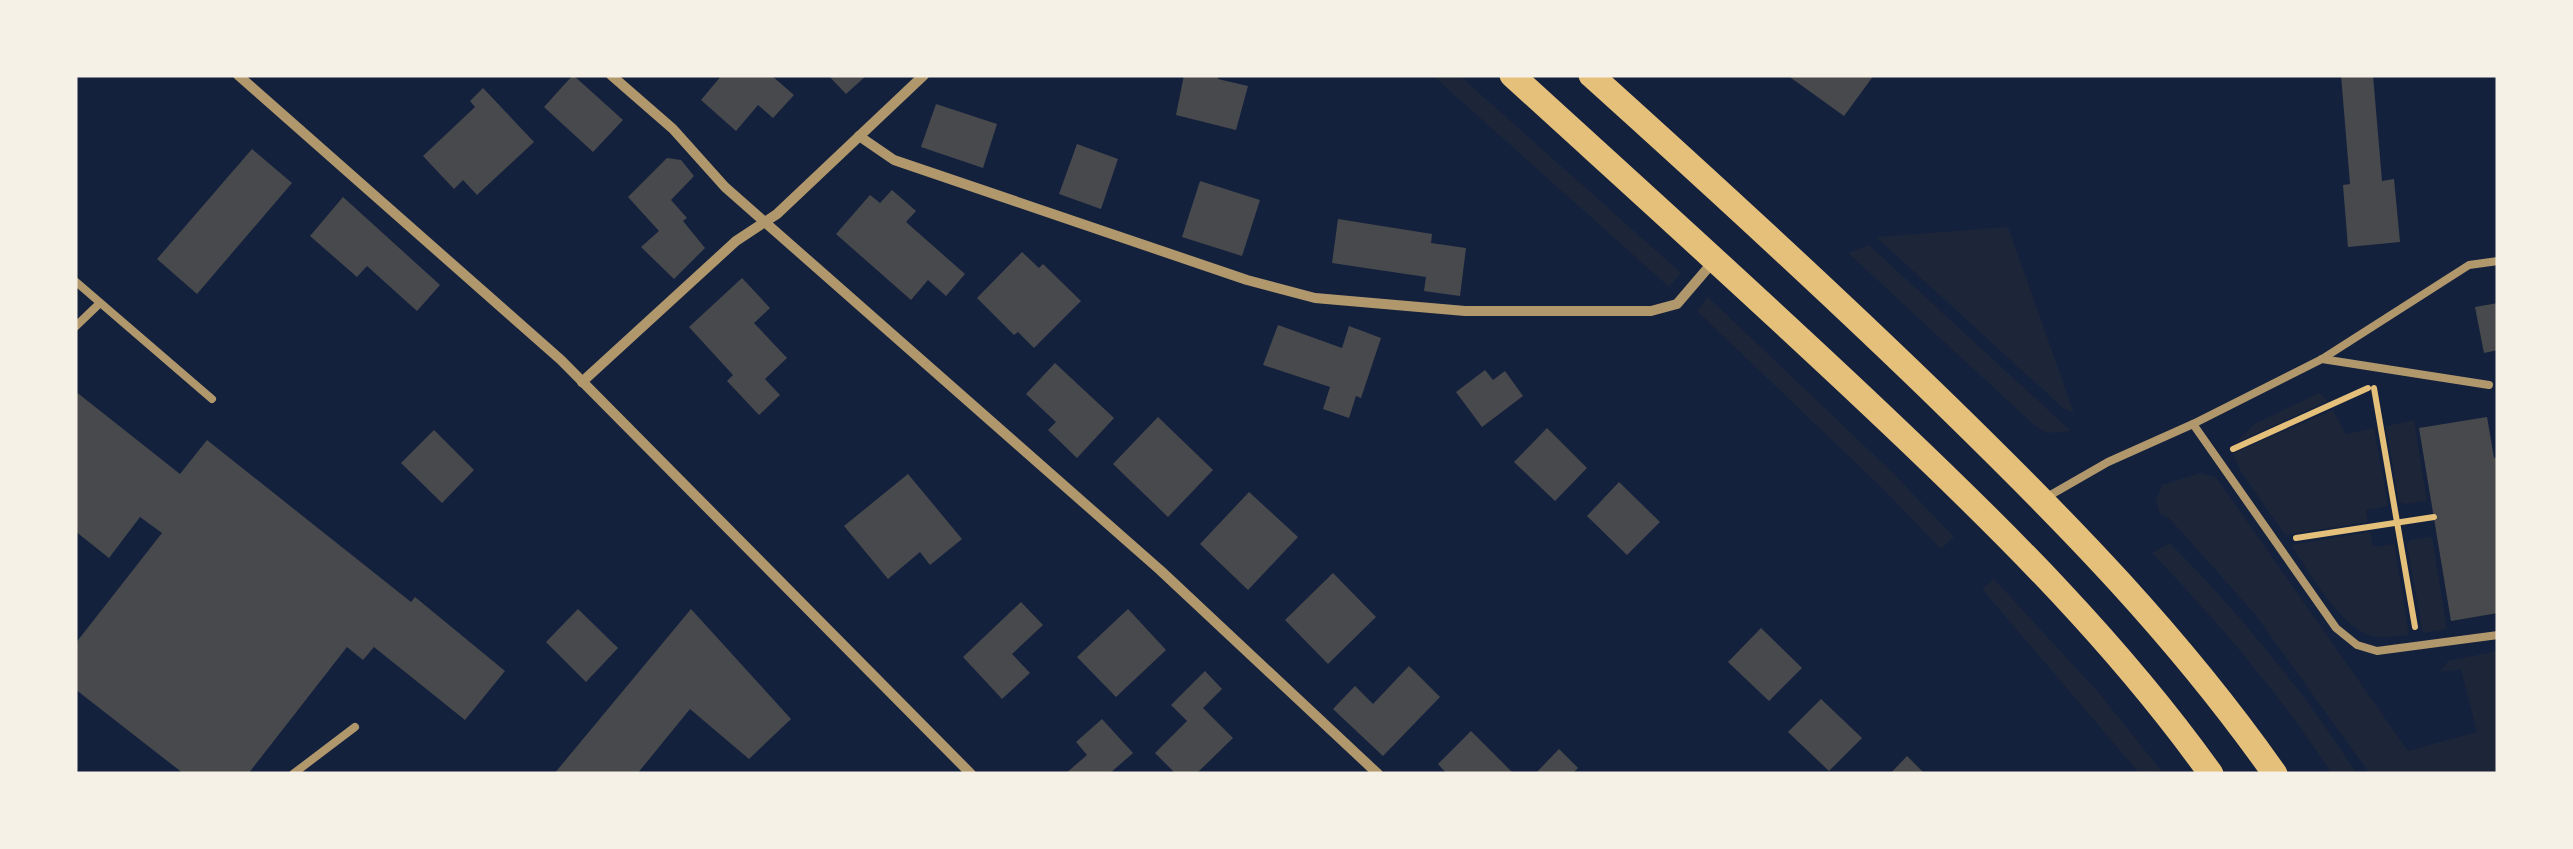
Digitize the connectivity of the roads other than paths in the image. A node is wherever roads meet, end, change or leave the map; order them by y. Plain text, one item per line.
1 (238, 75) edge
2 (611, 75) edge
3 (924, 75) edge
4 (1512, 75) edge
5 (1591, 75) edge
6 (859, 136) junction
7 (764, 222) junction
8 (1716, 259) junction
9 (2498, 260) edge
10 (75, 281) edge
11 (100, 302) junction
12 (75, 327) edge
13 (2322, 359) junction
14 (582, 382) junction
15 (2489, 385) dead end
16 (212, 399) dead end
17 (2193, 424) junction
18 (2043, 500) junction
19 (2498, 635) edge
20 (355, 726) dead end
21 (2207, 772) edge
22 (293, 774) edge
23 (971, 774) edge
24 (1378, 774) edge
25 (2276, 774) edge

1 - 14 street
2 - 7 street
3 - 6 street
4 - 8 main road
5 - 18 main road
6 - 7 street
6 - 8 street
7 - 14 street
7 - 24 street
8 - 21 main road
9 - 13 lane
10 - 11 lane
11 - 12 lane
11 - 16 lane
13 - 15 lane
13 - 17 lane
14 - 23 street
17 - 18 lane
17 - 19 lane
18 - 25 main road
20 - 22 lane

